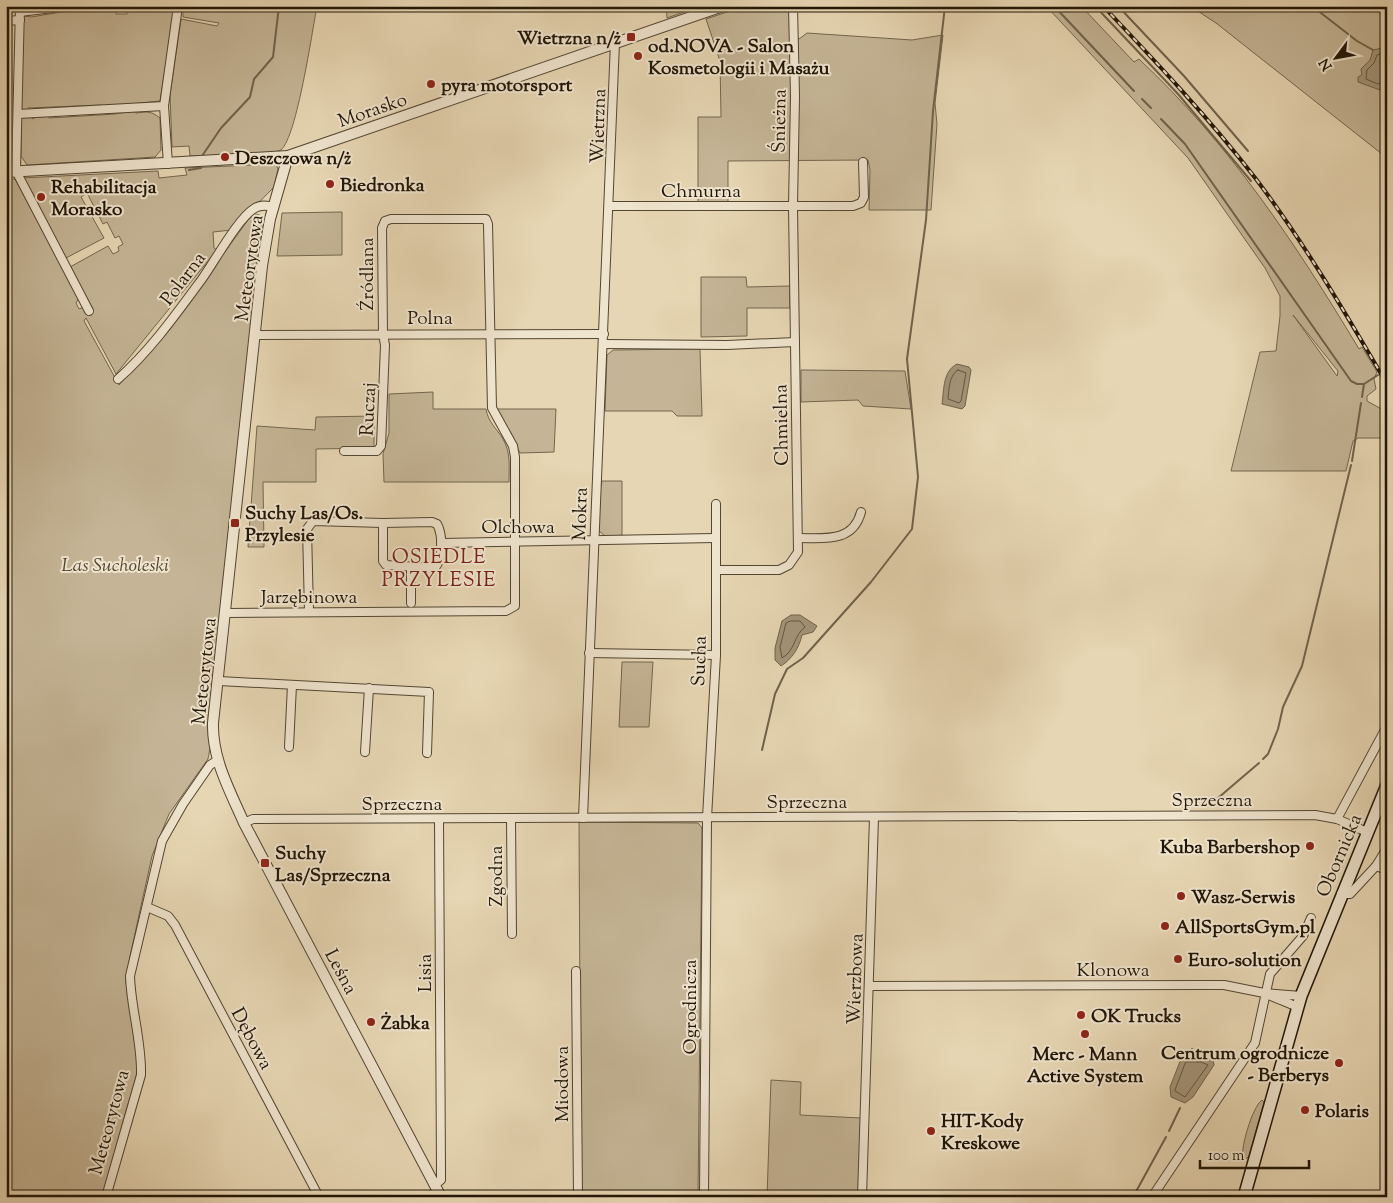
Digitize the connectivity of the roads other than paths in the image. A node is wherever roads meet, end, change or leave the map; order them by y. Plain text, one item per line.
1 (69, 6) edge
2 (178, 6) edge
3 (723, 6) edge
4 (793, 6) edge
5 (20, 12) edge
6 (6, 21) edge
7 (615, 42) junction
8 (164, 106) junction
9 (18, 114) junction
10 (288, 156) junction
11 (863, 162) dead end
12 (168, 164) junction
13 (11, 172) edge
14 (793, 206) junction
15 (274, 207) junction
16 (610, 209) junction
17 (89, 311) dead end
18 (383, 334) junction
19 (490, 334) junction
20 (604, 334) junction
21 (256, 335) junction
22 (795, 342) junction
23 (604, 344) junction
24 (118, 379) dead end
25 (344, 451) dead end
26 (716, 504) dead end
27 (861, 512) dead end
28 (383, 522) junction
29 (716, 538) junction
30 (798, 538) junction
31 (595, 541) junction
32 (515, 542) junction
33 (440, 543) junction
34 (411, 568) junction
35 (716, 570) junction
36 (411, 603) dead end
37 (309, 612) junction
38 (227, 613) junction
39 (589, 654) junction
40 (716, 655) junction
41 (220, 681) junction
42 (292, 685) junction
43 (369, 688) junction
44 (1387, 726) edge
45 (289, 747) dead end
46 (365, 752) dead end
47 (427, 753) dead end
48 (218, 760) junction
49 (1387, 786) edge
50 (874, 817) junction
51 (583, 818) junction
52 (707, 818) junction
53 (439, 819) junction
54 (511, 819) junction
55 (1337, 819) junction
56 (244, 823) junction
57 (1367, 832) junction
58 (1387, 848) edge
59 (1376, 866) junction
60 (1351, 870) junction
61 (1387, 870) edge
62 (1369, 875) junction
63 (1341, 894) junction
64 (147, 907) junction
65 (1311, 918) dead end
66 (512, 934) dead end
67 (576, 971) dead end
68 (870, 986) junction
69 (1264, 993) junction
70 (1299, 1001) junction
71 (438, 1191) edge
72 (106, 1197) edge
73 (319, 1197) edge
74 (428, 1197) edge
75 (578, 1197) edge
76 (704, 1197) edge
77 (862, 1197) edge
78 (1152, 1197) edge
79 (1244, 1197) edge

1 - 5 street
2 - 8 street
3 - 7 street, Morasko
4 - 14 street, Śnieżna
5 - 6 street
5 - 9 street
7 - 10 street, Morasko
7 - 16 street, Wietrzna
8 - 9 street
8 - 12 street
9 - 13 street
10 - 12 street, Morasko
10 - 15 street, Meteorytowa
11 - 14 street, Chmurna
12 - 13 street, Morasko
13 - 17 street
14 - 16 street, Chmurna
14 - 22 street, Chmielna
15 - 21 street, Meteorytowa
15 - 24 street, Polarna
16 - 20 street, Mokra
18 - 19 street, Polna
18 - 19 street, Źródlana
18 - 21 street, Polna
18 - 25 street, Ruczaj
19 - 20 street, Polna
19 - 32 street
20 - 23 street, Mokra
21 - 38 street, Meteorytowa
22 - 23 street
22 - 30 street, Chmielna
23 - 31 street, Mokra
26 - 29 street, Sucha
27 - 30 street
28 - 33 street
28 - 34 street
28 - 37 street
29 - 31 street, Olchowa
29 - 35 street, Sucha
30 - 35 street, Chmielna
31 - 32 street, Olchowa
31 - 39 street, Mokra
32 - 33 street, Olchowa
32 - 37 street, Jarzębinowa
33 - 34 street
34 - 36 street
35 - 40 street, Sucha
37 - 38 street, Jarzębinowa
38 - 41 street, Meteorytowa
39 - 40 street
39 - 51 street, Mokra
40 - 52 street, Sucha
41 - 42 street
41 - 48 street, Meteorytowa
42 - 43 street
42 - 45 street
43 - 46 street
43 - 47 street
44 - 55 street
48 - 56 street, Leśna
48 - 64 street, Meteorytowa
49 - 57 main road, Obornicka
50 - 52 street, Sprzeczna
50 - 55 street, Sprzeczna
50 - 68 street, Wierzbowa
51 - 52 street, Sprzeczna
51 - 54 street, Sprzeczna
52 - 76 street, Ogrodnicza
53 - 54 street, Sprzeczna
53 - 56 street, Sprzeczna
53 - 71 street, Lisia
54 - 66 street, Zgodna
55 - 57 street, Sprzeczna
56 - 71 street, Leśna
57 - 60 main road, Obornicka
58 - 59 street
59 - 61 street
59 - 62 street
60 - 62 street
60 - 63 main road, Obornicka
62 - 63 street
63 - 70 main road, Obornicka
64 - 72 street, Meteorytowa
64 - 73 street, Dębowa
65 - 69 street
67 - 75 street, Miodowa
68 - 69 street, Klonowa
68 - 77 street, Wierzbowa
69 - 70 street, Klonowa
69 - 78 street
70 - 79 main road, Obornicka
71 - 74 street

